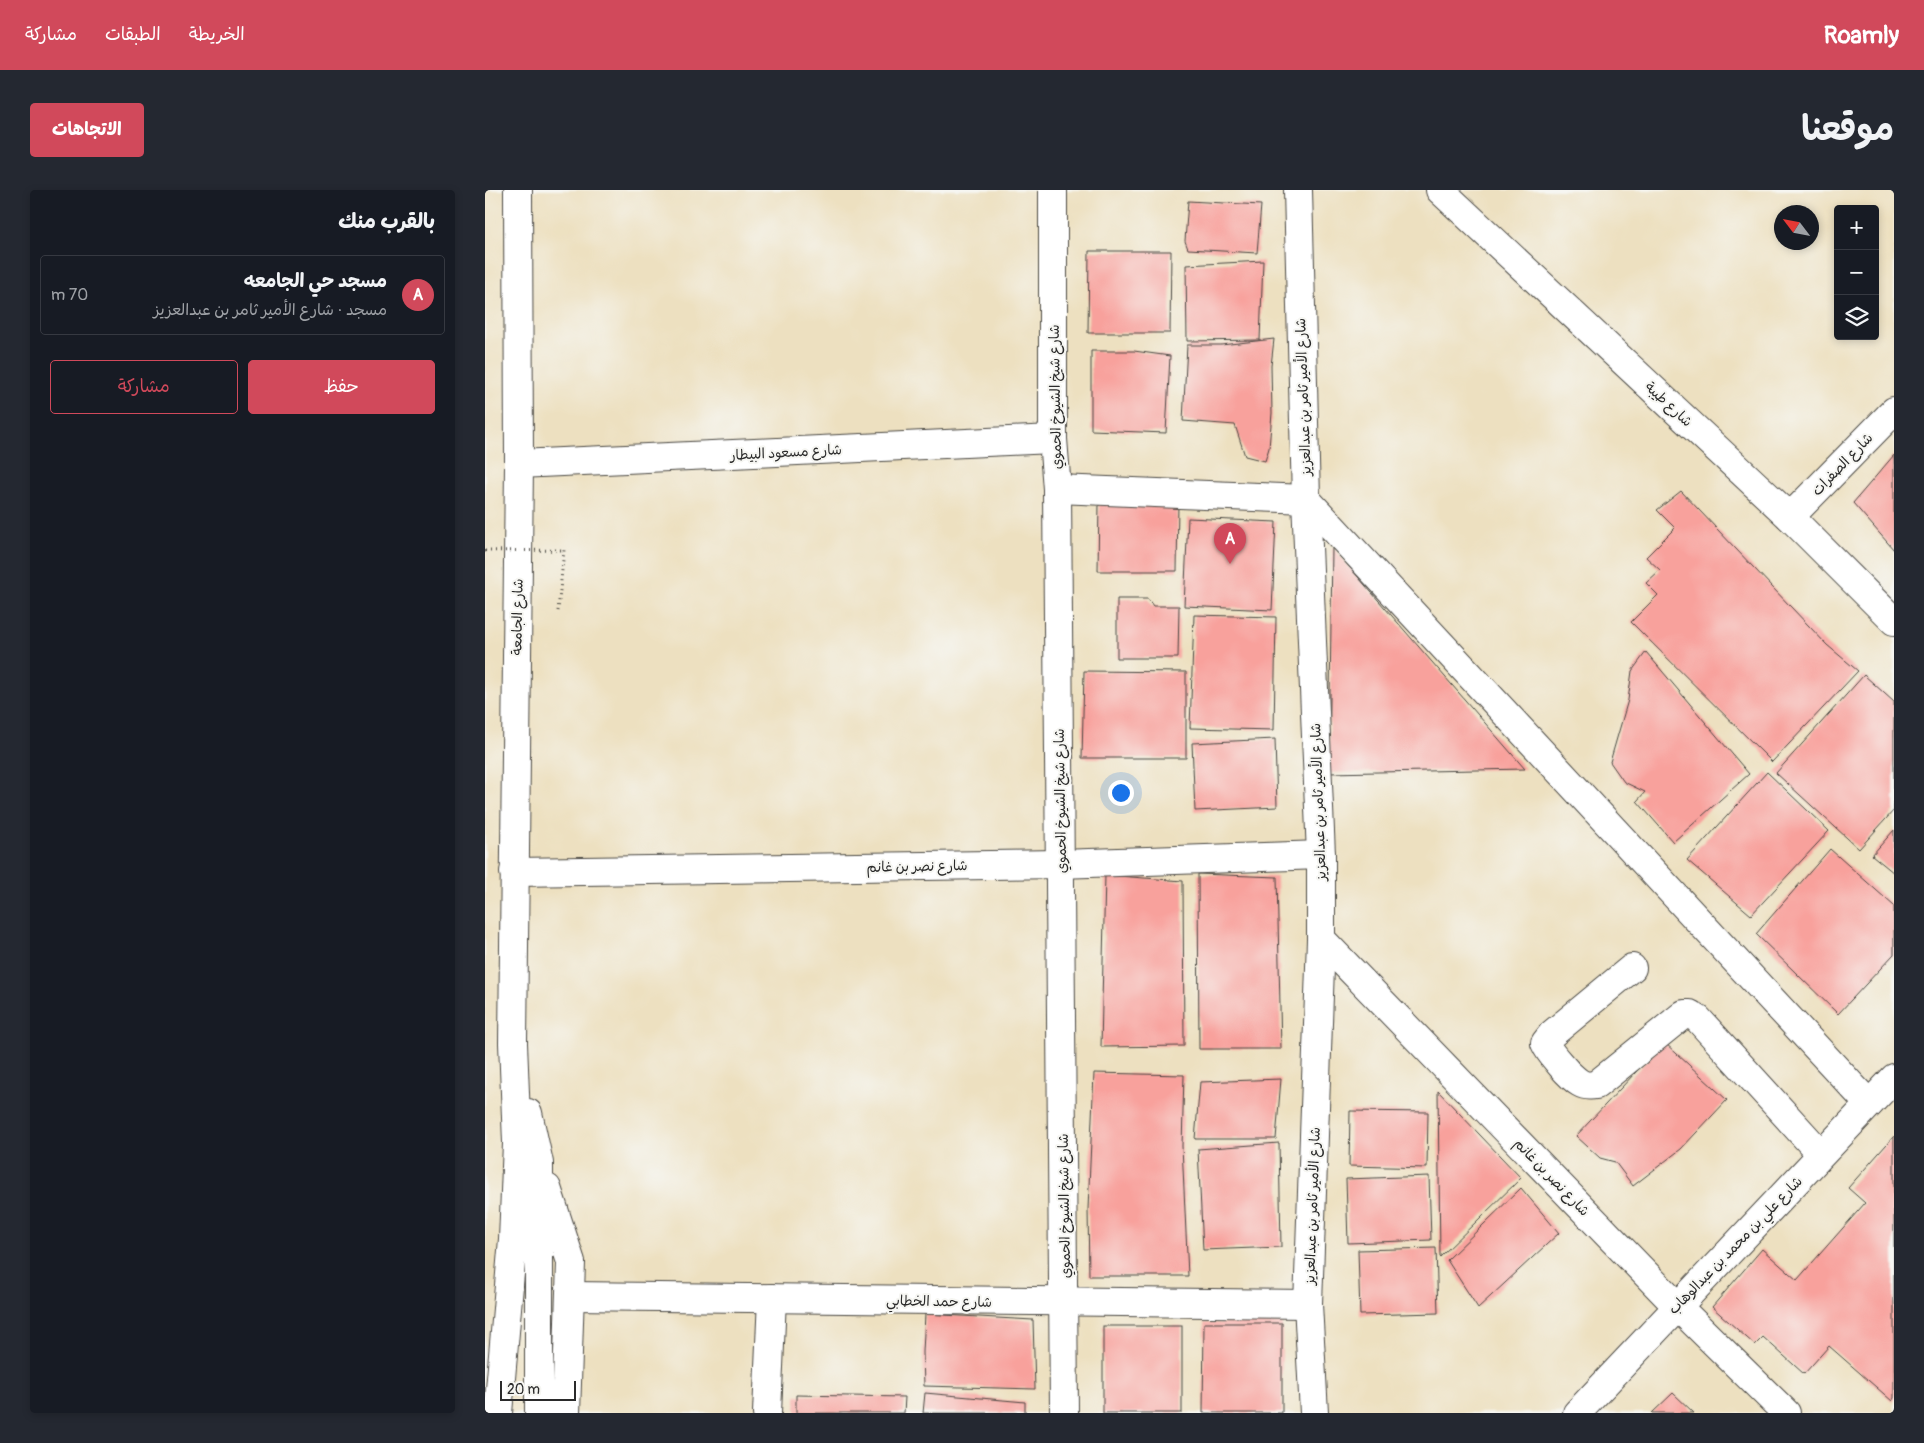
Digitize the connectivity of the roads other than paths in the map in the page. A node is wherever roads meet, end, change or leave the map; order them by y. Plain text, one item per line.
1 (518, 190) edge
2 (1053, 190) edge
3 (1298, 190) edge
4 (1441, 190) edge
5 (1894, 411) edge
6 (1053, 439) junction
7 (519, 464) junction
8 (1057, 489) junction
9 (1306, 499) junction
10 (1791, 517) junction
11 (1894, 621) edge
12 (1321, 855) junction
13 (1060, 864) junction
14 (514, 872) junction
15 (1321, 939) junction
16 (1632, 968) dead end
17 (513, 1043) junction
18 (1894, 1078) edge
19 (1869, 1104) junction
20 (1821, 1154) junction
21 (539, 1163) junction
22 (570, 1296) junction
23 (771, 1298) junction
24 (1065, 1302) junction
25 (1308, 1304) junction
26 (1677, 1306) junction
27 (498, 1413) edge
28 (539, 1413) edge
29 (566, 1413) edge
30 (767, 1413) edge
31 (1064, 1413) edge
32 (1314, 1413) edge
33 (1577, 1413) edge
34 (1786, 1413) edge

1 - 7 street, شارع الجامعة
2 - 6 street, شارع شيخ الشيوخ الحموي
3 - 9 street, شارع الأمير ثامر بن عبدالعزيز
4 - 10 street, شارع طيبة
5 - 10 street, شارع الصفرات
6 - 7 street, شارع مسعود البيطار
6 - 8 street, شارع شيخ الشيوخ الحموي
7 - 14 street, شارع الجامعة
8 - 9 street
8 - 13 street, شارع شيخ الشيوخ الحموي
9 - 12 street, شارع الأمير ثامر بن عبدالعزيز
9 - 19 street
10 - 11 street, شارع طيبة
12 - 13 street, شارع نصر بن غانم
12 - 15 street, شارع الأمير ثامر بن عبدالعزيز
13 - 14 street, شارع نصر بن غانم
13 - 24 street, شارع شيخ الشيوخ الحموي
14 - 17 street, شارع الجامعة
15 - 25 street, شارع الأمير ثامر بن عبدالعزيز
15 - 26 street, شارع نصر بن غانم
16 - 20 street
17 - 21 street
17 - 27 street
18 - 19 street, شارع علي بن محمد بن عبدالوهاب
19 - 20 street, شارع علي بن محمد بن عبدالوهاب
20 - 26 street, شارع علي بن محمد بن عبدالوهاب
21 - 22 street
21 - 28 street
22 - 23 street, شارع حمد الخطابي
22 - 29 street
23 - 24 street, شارع حمد الخطابي
23 - 30 street
24 - 25 street, شارع حمد الخطابي
24 - 31 street, شارع شيخ الشيوخ الحموي
25 - 32 street, شارع الأمير ثامر بن عبدالعزيز
26 - 33 street, شارع علي بن محمد بن عبدالوهاب
26 - 34 street, شارع نصر بن غانم

